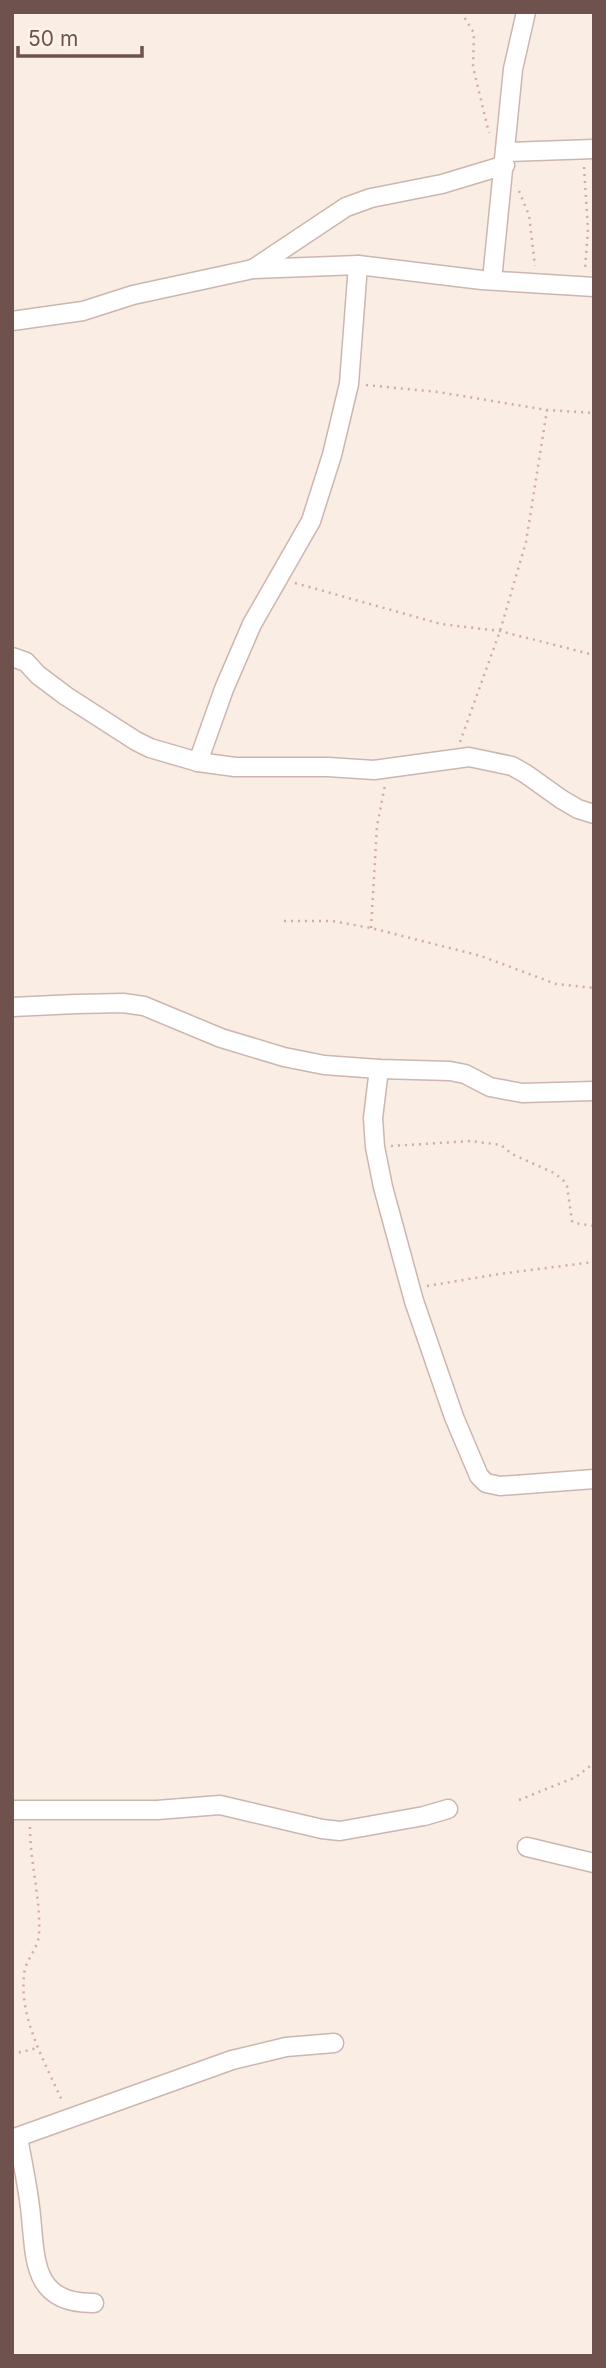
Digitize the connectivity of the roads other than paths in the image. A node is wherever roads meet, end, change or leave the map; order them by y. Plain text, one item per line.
1 (526, 12) edge
2 (588, 150) edge
3 (503, 163) junction
4 (358, 265) junction
5 (253, 269) junction
6 (492, 280) junction
7 (589, 286) edge
8 (12, 321) edge
9 (12, 657) edge
10 (198, 762) junction
11 (594, 814) edge
12 (12, 1007) edge
13 (379, 1069) junction
14 (594, 1091) edge
15 (594, 1479) edge
16 (448, 1809) dead end
17 (21, 1810) edge
18 (527, 1847) dead end
19 (594, 1863) edge
20 (334, 2043) dead end
21 (15, 2138) edge
22 (94, 2304) dead end

1 - 3 street
2 - 3 street
3 - 5 street
3 - 6 street
4 - 5 street
4 - 6 street
4 - 10 street
5 - 8 street
6 - 7 street
9 - 10 street
10 - 11 street
12 - 13 street
13 - 14 street
13 - 15 street
16 - 17 street
18 - 19 street
20 - 21 street
21 - 22 street

